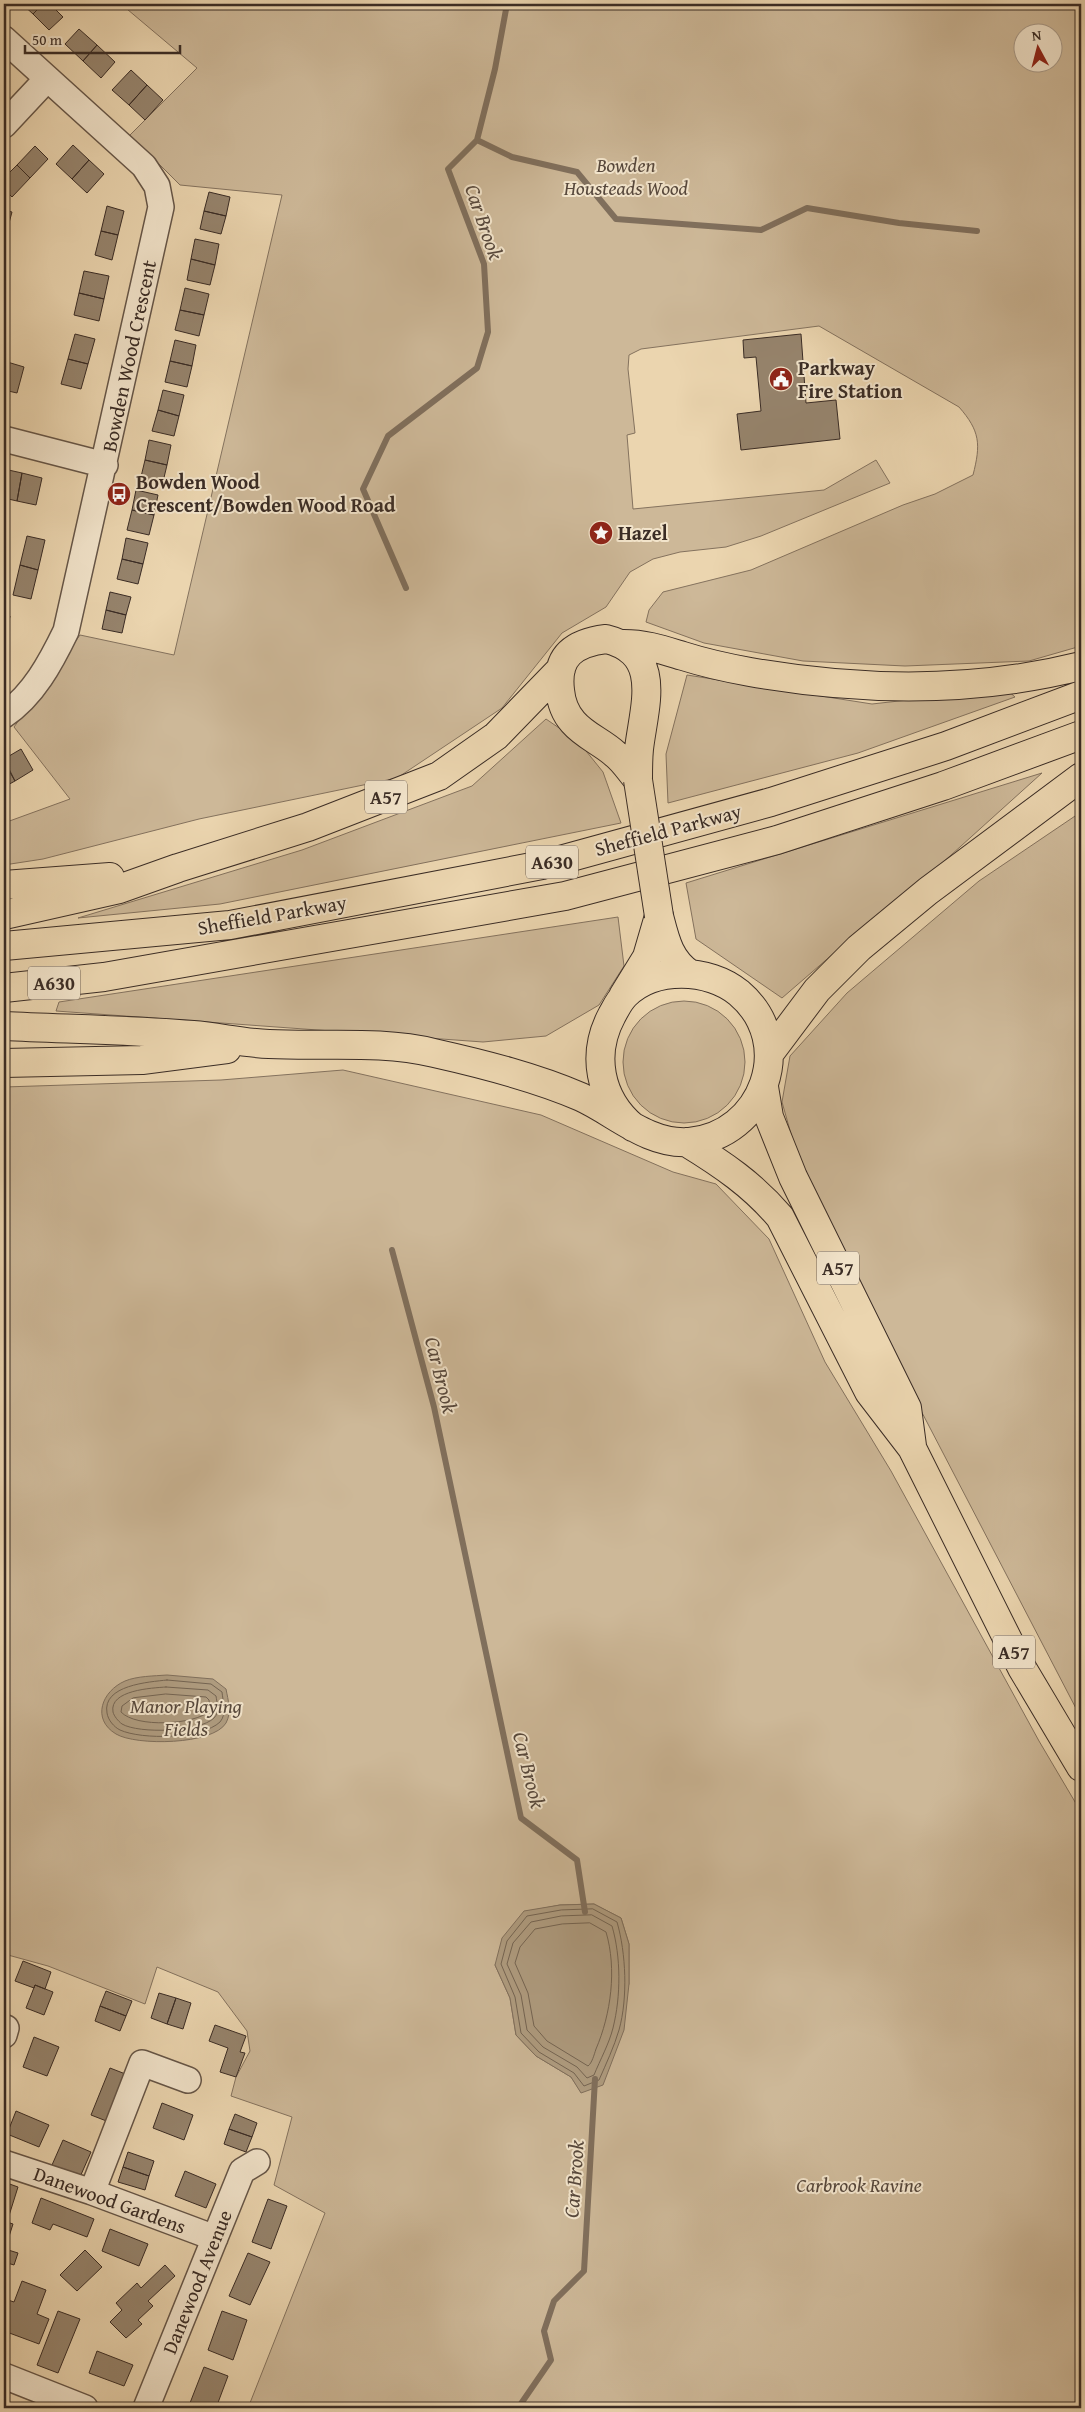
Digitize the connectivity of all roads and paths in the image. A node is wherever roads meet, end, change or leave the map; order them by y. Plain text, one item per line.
1 (4, 39) edge
2 (47, 79) junction
3 (4, 125) edge
4 (4, 439) edge
5 (105, 465) junction
6 (624, 644) junction
7 (1081, 666) edge
8 (560, 669) junction
9 (1081, 695) edge
10 (4, 715) edge
11 (1081, 735) edge
12 (1081, 777) edge
13 (638, 780) junction
14 (178, 868) junction
15 (4, 885) edge
16 (4, 915) edge
17 (659, 916) junction
18 (4, 946) edge
19 (690, 974) junction
20 (4, 988) edge
21 (623, 997) junction
22 (4, 1026) edge
23 (266, 1044) junction
24 (769, 1054) junction
25 (4, 1063) edge
26 (764, 1087) junction
27 (633, 1127) junction
28 (686, 1142) junction
29 (912, 1448) junction
30 (1081, 1767) edge
31 (188, 2080) dead end
32 (257, 2162) dead end
33 (4, 2163) edge
34 (92, 2192) junction
35 (216, 2238) junction
36 (4, 2376) edge
37 (85, 2408) edge
38 (146, 2408) edge

1 - 2 street, Bowden Wood Crescent
2 - 3 street
2 - 5 street, Bowden Wood Crescent
4 - 5 street
5 - 10 street, Bowden Wood Crescent
6 - 7 highway
6 - 8 highway, A57
6 - 13 highway, A57
8 - 13 highway
8 - 14 highway, A57
9 - 18 highway, Sheffield Parkway / A630
11 - 20 highway, Sheffield Parkway / A630
12 - 24 highway
13 - 17 highway, A57, bridge
14 - 15 highway
14 - 16 highway, A57
17 - 19 highway, A57
17 - 21 highway, A57
19 - 21 highway, A57
19 - 24 highway, A57
21 - 27 highway, A57
22 - 23 highway, A57
23 - 25 highway
23 - 27 highway, A57
24 - 26 highway, A57
26 - 28 highway, A57
26 - 29 highway, A57
27 - 28 highway, A57
28 - 29 highway, A57
29 - 30 highway, A57
31 - 34 street
32 - 35 street, Danewood Avenue
33 - 34 street, Danewood Gardens
34 - 35 street, Danewood Gardens
35 - 38 street, Danewood Avenue
36 - 37 street

